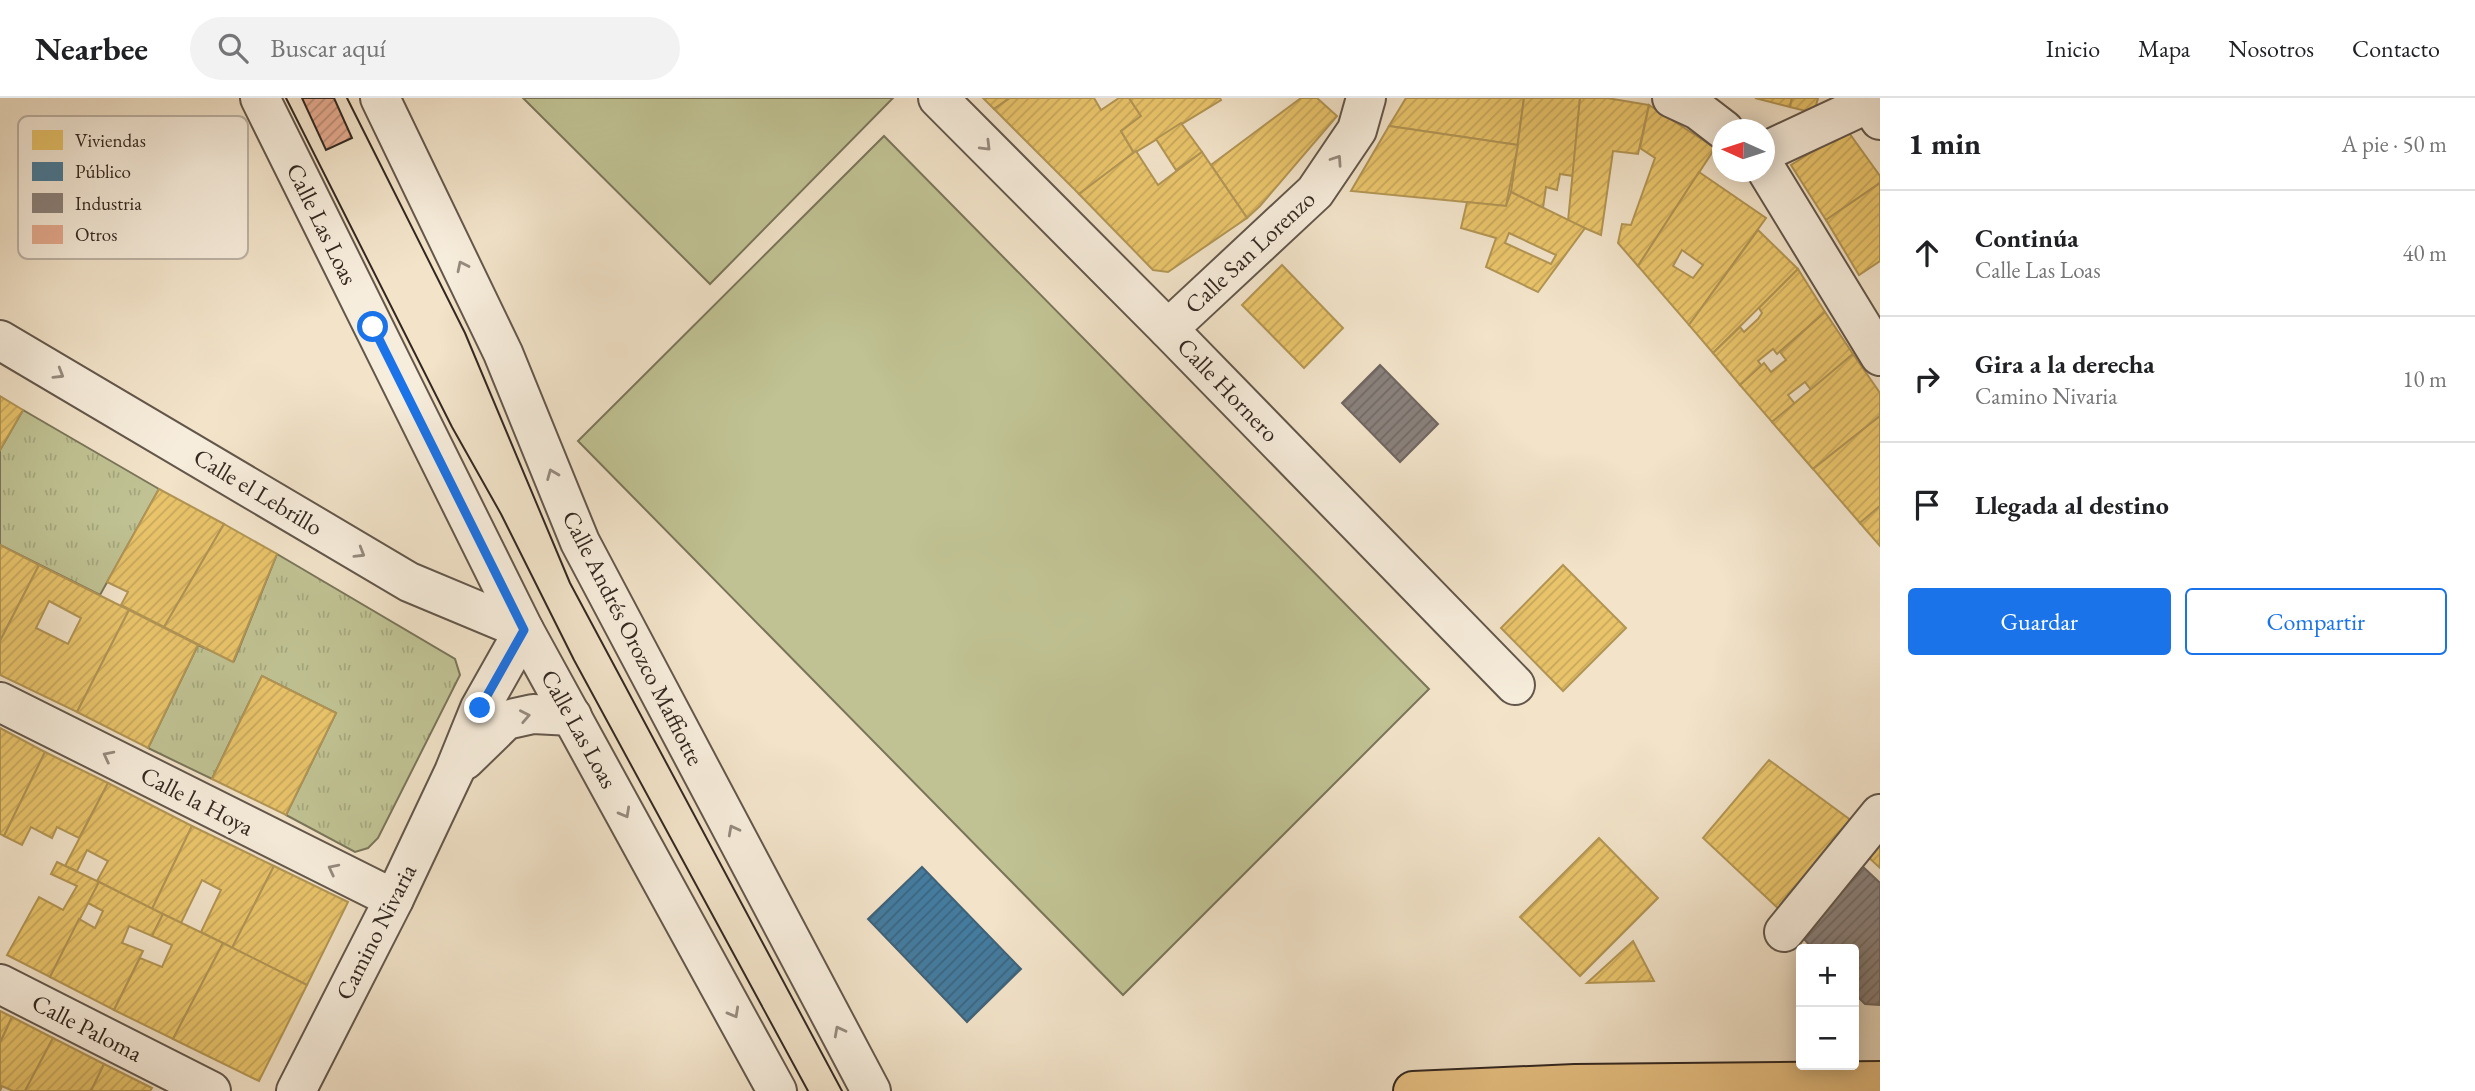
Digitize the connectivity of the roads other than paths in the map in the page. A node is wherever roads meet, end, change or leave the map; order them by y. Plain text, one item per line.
1 (260, 98) edge
2 (380, 98) edge
3 (938, 98) edge
4 (1366, 98) edge
5 (1672, 98) edge
6 (1875, 112) edge
7 (1712, 121) edge
8 (1775, 148) edge
9 (1775, 182) edge
10 (1168, 329) junction
11 (0, 340) edge
12 (1880, 356) edge
13 (524, 630) junction
14 (1515, 685) dead end
15 (0, 702) edge
16 (572, 716) junction
17 (454, 772) junction
18 (1880, 814) edge
19 (394, 899) junction
20 (1784, 932) dead end
21 (0, 984) edge
22 (1880, 1081) edge
23 (211, 1091) edge
24 (296, 1091) edge
25 (777, 1091) edge
26 (871, 1091) edge
27 (1413, 1091) edge

1 - 13 street, Calle Las Loas
26 -> 2 street, Calle Andrés Orozco Maffiotte
3 -> 10 street, Calle Hornero
10 -> 4 street, Calle San Lorenzo
5 - 7 street
6 - 8 street
9 - 12 street
10 - 14 street, Calle Hornero
11 -> 13 street, Calle el Lebrillo
13 - 16 street, Calle Las Loas
13 - 17 street, Camino Nivaria
19 -> 15 street, Calle la Hoya
17 -> 16 street, Camino Nivaria
16 -> 25 street, Calle Las Loas
17 - 19 street, Camino Nivaria
18 - 20 street
19 - 24 street, Camino Nivaria
21 - 23 street, Calle Paloma
22 - 27 highway

